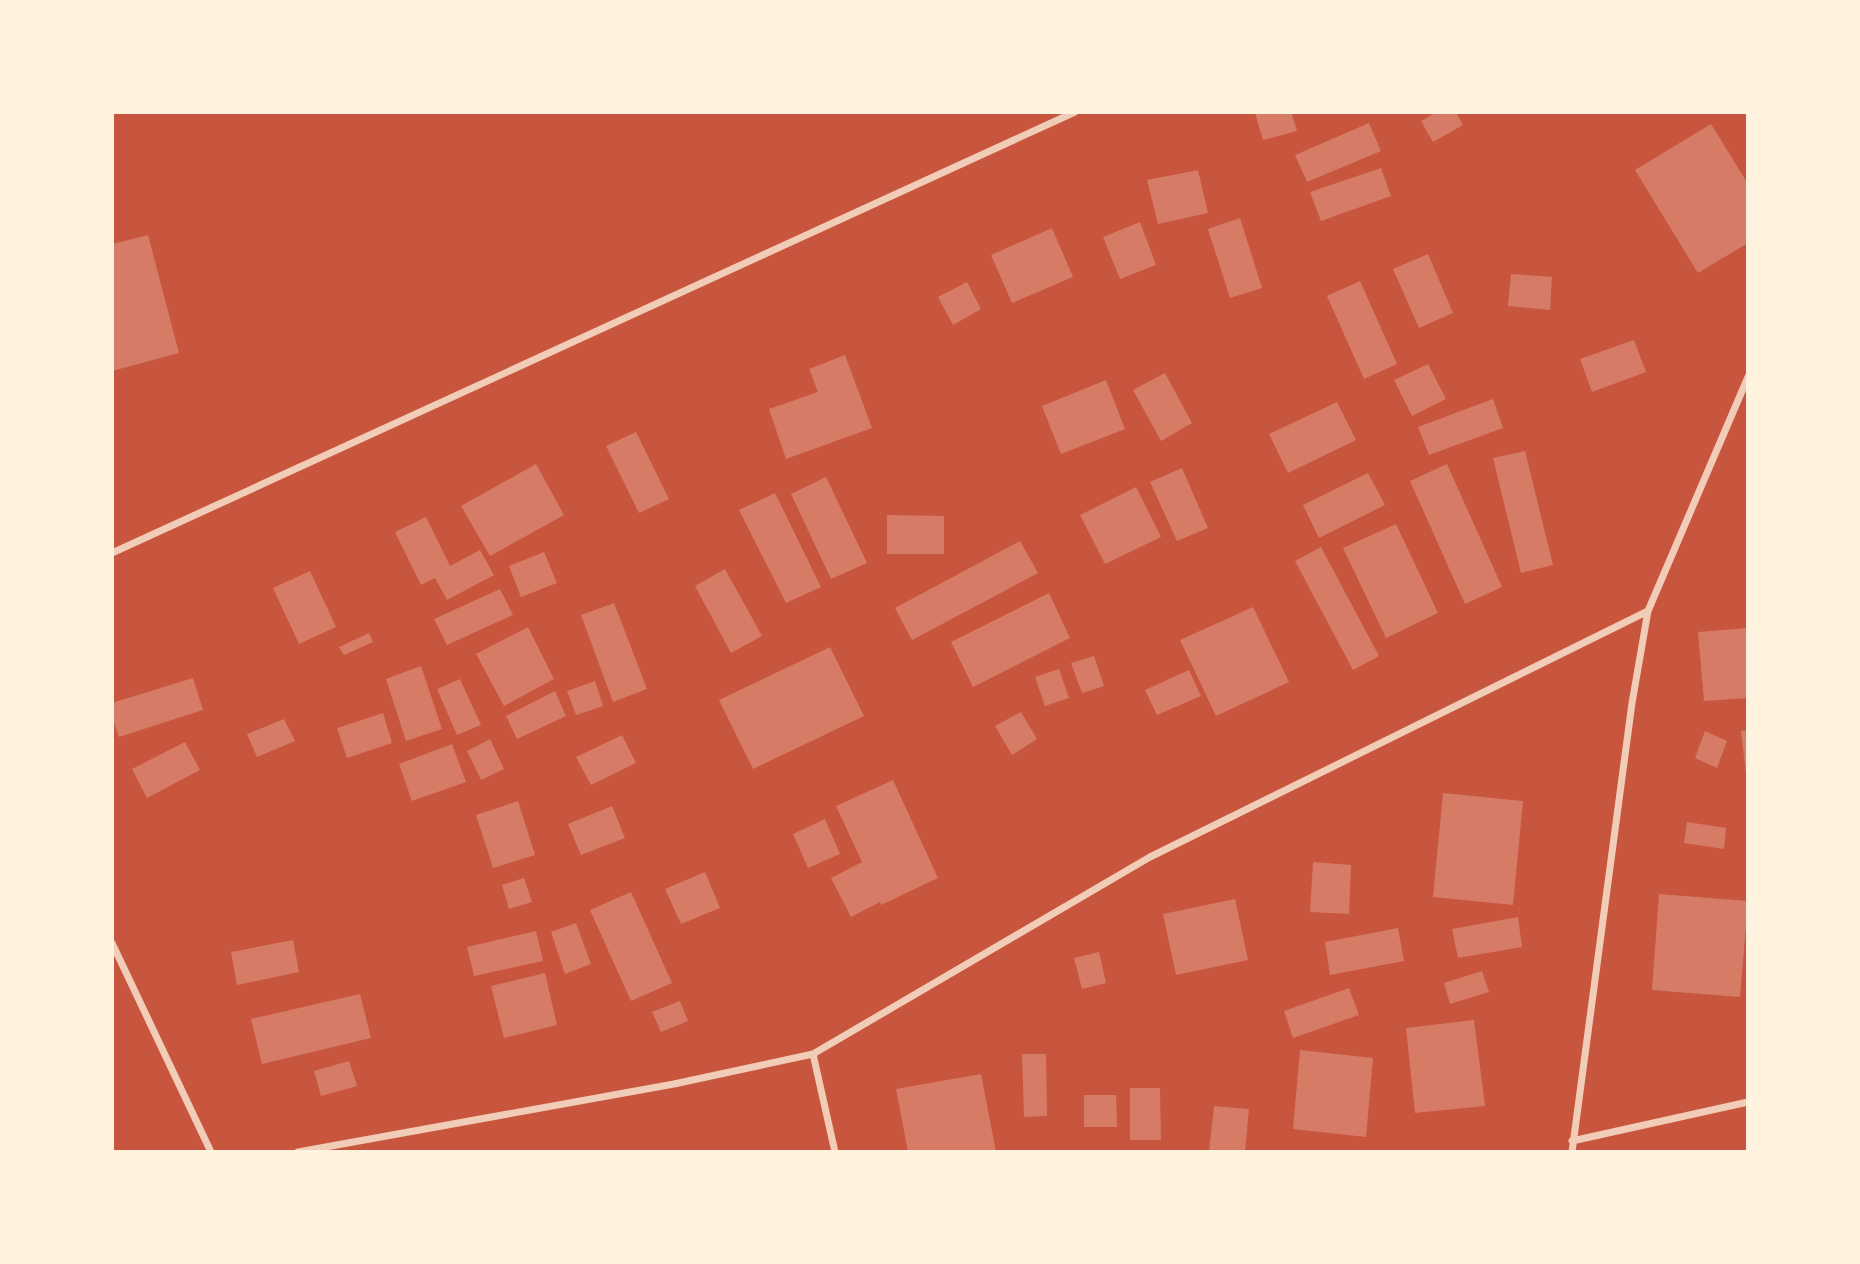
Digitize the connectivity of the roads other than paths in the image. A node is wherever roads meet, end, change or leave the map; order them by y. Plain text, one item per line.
1 (1075, 112) edge
2 (1748, 377) edge
3 (112, 553) edge
4 (1648, 611) junction
5 (112, 943) edge
6 (813, 1054) junction
7 (1748, 1102) edge
8 (1572, 1140) junction
9 (211, 1152) edge
10 (298, 1152) edge
11 (835, 1152) edge
12 (1572, 1152) edge

1 - 3 street
2 - 4 street
4 - 6 street
4 - 8 street
5 - 9 street
6 - 10 street
6 - 11 street
7 - 8 street
8 - 12 street

